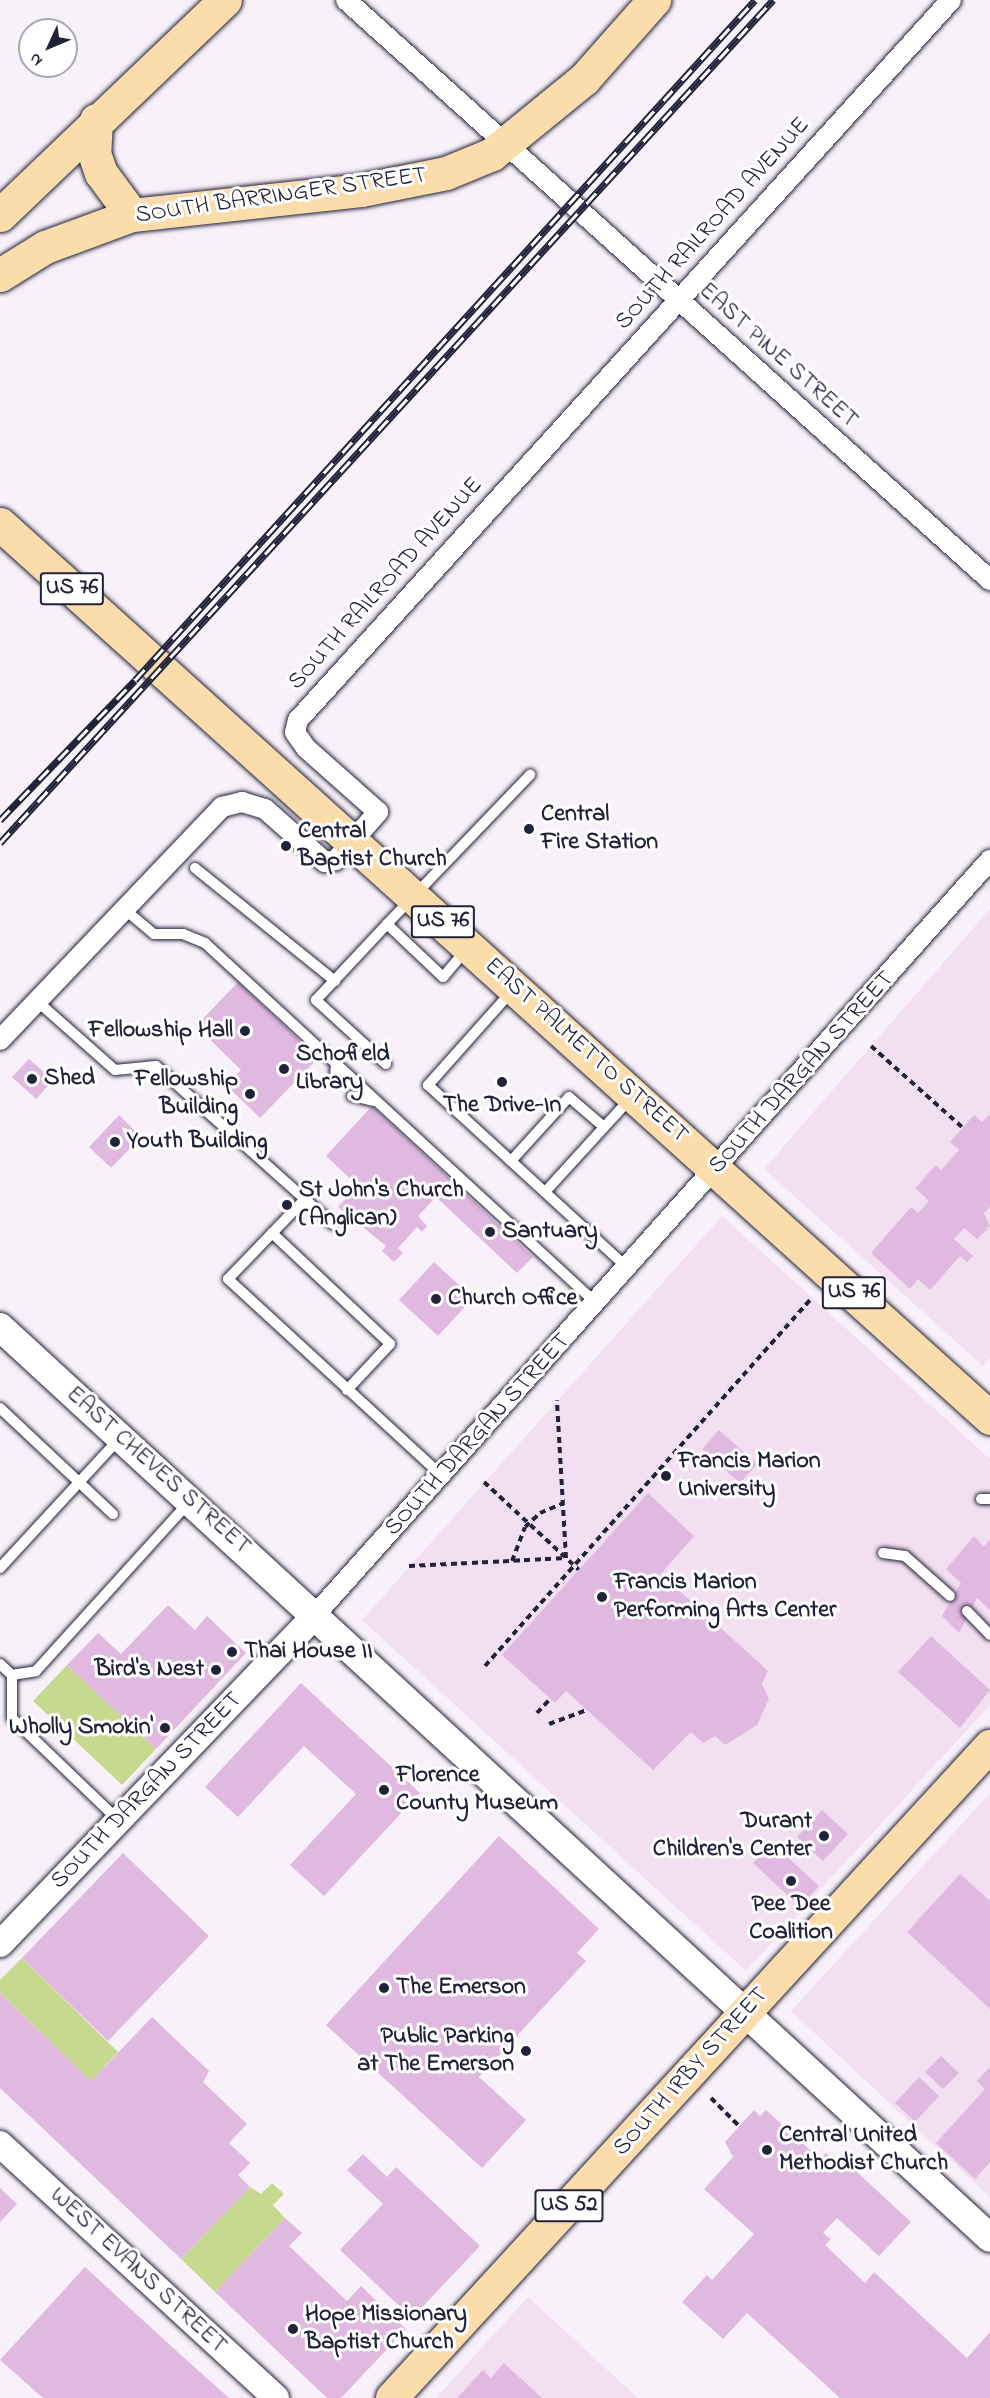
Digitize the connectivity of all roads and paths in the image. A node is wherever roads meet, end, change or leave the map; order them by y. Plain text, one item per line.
1 (225, 0) edge
2 (346, 0) edge
3 (654, 0) edge
4 (951, 0) edge
5 (96, 120) junction
6 (507, 146) junction
7 (0, 215) edge
8 (132, 215) junction
9 (0, 275) edge
10 (678, 300) junction
11 (0, 524) edge
12 (990, 580) edge
13 (531, 775) dead end
14 (353, 841) junction
15 (990, 860) edge
16 (195, 868) dead end
17 (413, 896) junction
18 (123, 908) junction
19 (387, 924) junction
20 (470, 946) junction
21 (335, 981) junction
22 (515, 987) junction
23 (37, 1001) junction
24 (0, 1040) edge
25 (871, 1046) dead end
26 (336, 1063) junction
27 (386, 1065) dead end
28 (335, 1080) dead end
29 (634, 1094) junction
30 (352, 1096) dead end
31 (378, 1102) junction
32 (604, 1127) junction
33 (963, 1128) dead end
34 (511, 1161) junction
35 (717, 1169) junction
36 (545, 1192) junction
37 (305, 1199) junction
38 (333, 1224) dead end
39 (272, 1233) junction
40 (628, 1268) junction
41 (813, 1298) dead end
42 (596, 1303) junction
43 (0, 1327) edge
44 (347, 1390) junction
45 (558, 1400) dead end
46 (0, 1408) edge
47 (990, 1418) edge
48 (121, 1437) junction
49 (441, 1475) junction
50 (79, 1482) junction
51 (484, 1482) dead end
52 (190, 1501) junction
53 (563, 1503) junction
54 (113, 1514) dead end
55 (528, 1524) junction
56 (883, 1553) dead end
57 (566, 1558) junction
58 (512, 1561) junction
59 (409, 1566) dead end
60 (574, 1566) junction
61 (0, 1568) edge
62 (579, 1570) dead end
63 (950, 1596) dead end
64 (967, 1611) dead end
65 (315, 1615) junction
66 (990, 1635) edge
67 (0, 1664) edge
68 (485, 1666) dead end
69 (12, 1676) junction
70 (550, 1699) dead end
71 (587, 1710) dead end
72 (537, 1713) dead end
73 (549, 1724) dead end
74 (990, 1746) edge
75 (118, 1821) junction
76 (0, 1944) edge
77 (745, 2013) junction
78 (711, 2098) dead end
79 (739, 2126) dead end
80 (0, 2144) edge
81 (990, 2238) edge
82 (276, 2398) edge
83 (392, 2398) edge

1 - 5 highway
2 - 6 street, EAST PINE STREET
3 - 6 highway, SOUTH BARRINGER STREET
4 - 10 street, SOUTH RAILROAD AVENUE
5 - 7 highway
5 - 8 highway
6 - 8 highway, SOUTH BARRINGER STREET
6 - 10 street, EAST PINE STREET
8 - 9 highway, SOUTH BARRINGER STREET
10 - 12 street, EAST PINE STREET
10 - 14 street, SOUTH RAILROAD AVENUE
11 - 14 highway, EAST PALMETTO STREET / US 76
13 - 17 lane
14 - 17 highway, EAST PALMETTO STREET / US 76
14 - 18 street, SOUTH RAILROAD AVENUE
15 - 35 street, SOUTH DARGAN STREET
16 - 21 lane
17 - 19 lane
17 - 20 highway, EAST PALMETTO STREET / US 76
18 - 23 street, SOUTH RAILROAD AVENUE
18 - 26 lane
19 - 20 lane
19 - 21 lane
20 - 22 highway, EAST PALMETTO STREET / US 76
21 - 27 lane
22 - 29 highway, EAST PALMETTO STREET / US 76
22 - 34 lane
23 - 24 street, SOUTH RAILROAD AVENUE
23 - 37 lane
25 - 33 path
26 - 28 lane
26 - 31 lane
29 - 32 lane
29 - 35 highway, EAST PALMETTO STREET / US 76
30 - 31 lane
31 - 42 lane
32 - 34 lane
32 - 36 lane
34 - 36 lane
35 - 40 street, SOUTH DARGAN STREET
35 - 47 highway, US 76
36 - 40 lane
37 - 38 lane
37 - 39 lane
39 - 44 lane
39 - 44 lane
40 - 42 street, SOUTH DARGAN STREET
41 - 60 path
42 - 49 street, SOUTH DARGAN STREET
43 - 48 main road, EAST CHEVES STREET
44 - 49 lane
45 - 53 path
46 - 50 lane
48 - 50 lane
48 - 52 main road, EAST CHEVES STREET
49 - 65 street, SOUTH DARGAN STREET
50 - 54 lane
50 - 61 lane
51 - 55 path
52 - 65 main road, EAST CHEVES STREET
52 - 69 lane
53 - 55 path
53 - 57 path
55 - 57 path
55 - 58 path
56 - 63 lane
57 - 58 path
57 - 60 path
58 - 59 path
60 - 62 path
60 - 68 path
64 - 66 lane
65 - 75 street, SOUTH DARGAN STREET
65 - 77 main road, EAST CHEVES STREET
67 - 69 lane
69 - 75 lane
70 - 72 path
71 - 73 path
74 - 77 main road, SOUTH IRBY STREET / US 52
75 - 76 street, SOUTH DARGAN STREET
77 - 81 main road, EAST CHEVES STREET
77 - 83 main road, SOUTH IRBY STREET / US 52
78 - 79 path
80 - 82 street, WEST EVANS STREET

